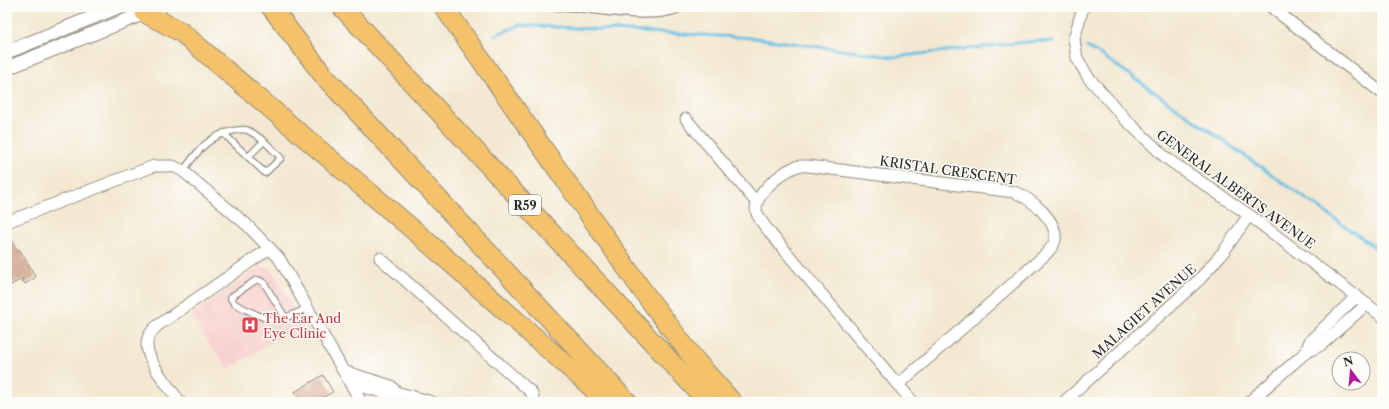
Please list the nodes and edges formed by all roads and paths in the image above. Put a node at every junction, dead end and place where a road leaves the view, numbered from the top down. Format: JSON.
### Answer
{"nodes":[{"id":1,"x":118,"y":7,"type":"edge"},
{"id":2,"x":164,"y":7,"type":"edge"},
{"id":3,"x":271,"y":7,"type":"edge"},
{"id":4,"x":342,"y":7,"type":"edge"},
{"id":5,"x":444,"y":7,"type":"edge"},
{"id":6,"x":514,"y":7,"type":"edge"},
{"id":7,"x":682,"y":7,"type":"edge"},
{"id":8,"x":1084,"y":7,"type":"edge"},
{"id":9,"x":1271,"y":7,"type":"edge"},
{"id":10,"x":152,"y":10,"type":"edge"},
{"id":11,"x":181,"y":32,"type":"junction"},
{"id":12,"x":7,"y":52,"type":"edge"},
{"id":13,"x":7,"y":68,"type":"edge"},
{"id":14,"x":1382,"y":94,"type":"edge"},
{"id":15,"x":686,"y":118,"type":"dead end"},
{"id":16,"x":223,"y":133,"type":"junction"},
{"id":17,"x":264,"y":141,"type":"junction"},
{"id":18,"x":248,"y":157,"type":"junction"},
{"id":19,"x":182,"y":170,"type":"junction"},
{"id":20,"x":757,"y":203,"type":"junction"},
{"id":21,"x":1249,"y":215,"type":"junction"},
{"id":22,"x":7,"y":222,"type":"edge"},
{"id":23,"x":270,"y":248,"type":"junction"},
{"id":24,"x":380,"y":258,"type":"dead end"},
{"id":25,"x":1357,"y":296,"type":"junction"},
{"id":26,"x":1366,"y":304,"type":"junction"},
{"id":27,"x":308,"y":308,"type":"junction"},
{"id":28,"x":1382,"y":316,"type":"edge"},
{"id":29,"x":285,"y":317,"type":"junction"},
{"id":30,"x":1305,"y":353,"type":"junction"},
{"id":31,"x":343,"y":371,"type":"junction"},
{"id":32,"x":350,"y":383,"type":"junction"},
{"id":33,"x":898,"y":385,"type":"junction"},
{"id":34,"x":396,"y":392,"type":"junction"},
{"id":35,"x":180,"y":402,"type":"edge"},
{"id":36,"x":361,"y":402,"type":"edge"},
{"id":37,"x":432,"y":402,"type":"edge"},
{"id":38,"x":532,"y":402,"type":"edge"},
{"id":39,"x":608,"y":402,"type":"edge"},
{"id":40,"x":627,"y":402,"type":"edge"},
{"id":41,"x":708,"y":402,"type":"edge"},
{"id":42,"x":732,"y":402,"type":"edge"},
{"id":43,"x":913,"y":402,"type":"edge"},
{"id":44,"x":1064,"y":402,"type":"edge"},
{"id":45,"x":1249,"y":402,"type":"edge"}],
"edges":[{"from":1,"to":12,"type":"street"},
{"from":2,"to":11,"type":"highway"},
{"from":3,"to":40,"type":"highway"},
{"from":4,"to":41,"type":"highway","number":"R59"},
{"from":5,"to":42,"type":"highway"},
{"from":6,"to":7,"type":"lane"},
{"from":8,"to":21,"type":"street","name":"GENERAL ALBERTS AVENUE"},
{"from":9,"to":14,"type":"street"},
{"from":10,"to":11,"type":"highway"},
{"from":10,"to":13,"type":"street"},
{"from":11,"to":39,"type":"highway"},
{"from":15,"to":20,"type":"street"},
{"from":16,"to":17,"type":"lane"},
{"from":16,"to":18,"type":"lane"},
{"from":16,"to":19,"type":"lane"},
{"from":17,"to":18,"type":"lane"},
{"from":17,"to":18,"type":"lane"},
{"from":19,"to":22,"type":"street"},
{"from":19,"to":23,"type":"street"},
{"from":20,"to":33,"type":"street"},
{"from":20,"to":33,"type":"street","name":"KRISTAL CRESCENT"},
{"from":21,"to":25,"type":"street","name":"GENERAL ALBERTS AVENUE"},
{"from":21,"to":44,"type":"street","name":"MALAGIET AVENUE"},
{"from":23,"to":27,"type":"street"},
{"from":23,"to":35,"type":"street"},
{"from":24,"to":38,"type":"street"},
{"from":25,"to":26,"type":"street","name":"GENERAL ALBERTS AVENUE"},
{"from":25,"to":30,"type":"street"},
{"from":26,"to":28,"type":"street","name":"GENERAL ALBERTS AVENUE"},
{"from":26,"to":30,"type":"street"},
{"from":27,"to":29,"type":"lane"},
{"from":27,"to":31,"type":"street"},
{"from":29,"to":29,"type":"lane"},
{"from":30,"to":45,"type":"street"},
{"from":31,"to":32,"type":"street"},
{"from":31,"to":34,"type":"street"},
{"from":32,"to":34,"type":"street"},
{"from":32,"to":36,"type":"street"},
{"from":33,"to":43,"type":"street"},
{"from":34,"to":37,"type":"street"}]}
